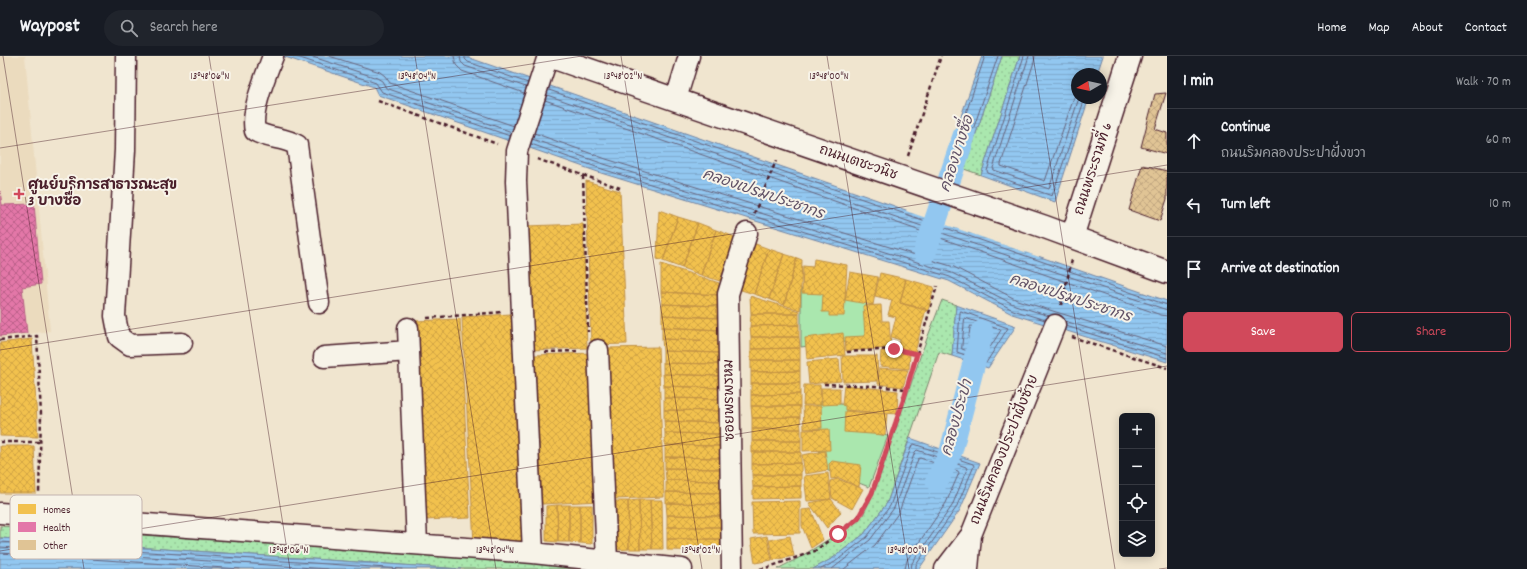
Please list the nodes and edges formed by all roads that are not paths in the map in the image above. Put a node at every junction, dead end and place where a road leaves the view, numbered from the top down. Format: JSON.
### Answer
{"nodes":[{"id":1,"x":126,"y":56,"type":"edge"},
{"id":2,"x":548,"y":56,"type":"edge"},
{"id":3,"x":689,"y":56,"type":"edge"},
{"id":4,"x":1130,"y":56,"type":"edge"},
{"id":5,"x":272,"y":58,"type":"edge"},
{"id":6,"x":573,"y":60,"type":"edge"},
{"id":7,"x":676,"y":99,"type":"junction"},
{"id":8,"x":747,"y":233,"type":"dead end"},
{"id":9,"x":1072,"y":237,"type":"junction"},
{"id":10,"x":1167,"y":272,"type":"edge"},
{"id":11,"x":319,"y":303,"type":"dead end"},
{"id":12,"x":417,"y":323,"type":"road end"},
{"id":13,"x":1054,"y":328,"type":"road end"},
{"id":14,"x":182,"y":343,"type":"dead end"},
{"id":15,"x":594,"y":350,"type":"road end"},
{"id":16,"x":409,"y":351,"type":"junction"},
{"id":17,"x":324,"y":357,"type":"dead end"},
{"id":18,"x":0,"y":514,"type":"edge"},
{"id":19,"x":10,"y":515,"type":"edge"},
{"id":20,"x":142,"y":524,"type":"edge"},
{"id":21,"x":971,"y":535,"type":"junction"},
{"id":22,"x":417,"y":544,"type":"junction"},
{"id":23,"x":533,"y":553,"type":"junction"},
{"id":24,"x":607,"y":561,"type":"junction"},
{"id":25,"x":682,"y":569,"type":"edge"},
{"id":26,"x":732,"y":569,"type":"edge"},
{"id":27,"x":945,"y":569,"type":"edge"},
{"id":28,"x":968,"y":569,"type":"edge"}],
"edges":[{"from":1,"to":14,"type":"street"},
{"from":2,"to":6,"type":"main road","name":"ถนนเตชะวนิช"},
{"from":2,"to":23,"type":"street"},
{"from":3,"to":7,"type":"street"},
{"from":4,"to":9,"type":"main road","name":"ถนนพระรามที่ 6"},
{"from":5,"to":11,"type":"street"},
{"from":6,"to":7,"type":"main road","name":"ถนนเตชะวนิช"},
{"from":7,"to":9,"type":"main road","name":"ถนนเตชะวนิช"},
{"from":8,"to":26,"type":"street","name":"ซอยพรพรหม"},
{"from":9,"to":10,"type":"main road","name":"ถนนเตชะวนิช"},
{"from":12,"to":16,"type":"street"},
{"from":13,"to":21,"type":"street","name":"ถนนริมคลองประปาฝั่งซ้าย"},
{"from":15,"to":24,"type":"street"},
{"from":16,"to":17,"type":"street"},
{"from":16,"to":22,"type":"street"},
{"from":18,"to":19,"type":"street"},
{"from":20,"to":22,"type":"street"},
{"from":21,"to":27,"type":"street","name":"ถนนริมคลองประปาฝั่งซ้าย"},
{"from":21,"to":28,"type":"street"},
{"from":22,"to":23,"type":"street"},
{"from":23,"to":24,"type":"street"},
{"from":24,"to":25,"type":"street"}]}
